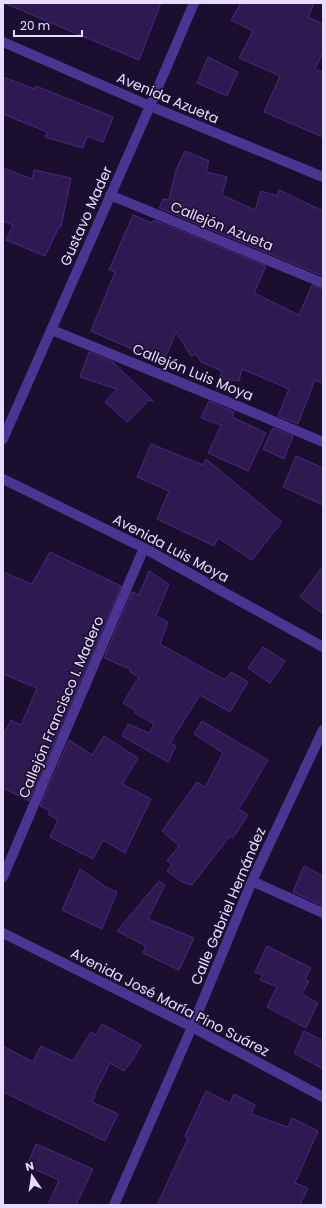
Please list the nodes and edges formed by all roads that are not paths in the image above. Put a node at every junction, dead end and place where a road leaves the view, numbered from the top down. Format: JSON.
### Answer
{"nodes":[{"id":1,"x":194,"y":3,"type":"edge"},
{"id":2,"x":3,"y":42,"type":"edge"},
{"id":3,"x":150,"y":106,"type":"junction"},
{"id":4,"x":323,"y":177,"type":"edge"},
{"id":5,"x":110,"y":195,"type":"junction"},
{"id":6,"x":323,"y":283,"type":"edge"},
{"id":7,"x":52,"y":330,"type":"junction"},
{"id":8,"x":3,"y":439,"type":"edge"},
{"id":9,"x":323,"y":442,"type":"edge"},
{"id":10,"x":3,"y":479,"type":"edge"},
{"id":11,"x":144,"y":548,"type":"junction"},
{"id":12,"x":323,"y":647,"type":"edge"},
{"id":13,"x":323,"y":730,"type":"edge"},
{"id":14,"x":3,"y":877,"type":"edge"},
{"id":15,"x":252,"y":881,"type":"junction"},
{"id":16,"x":323,"y":913,"type":"edge"},
{"id":17,"x":3,"y":934,"type":"edge"},
{"id":18,"x":192,"y":1027,"type":"junction"},
{"id":19,"x":323,"y":1097,"type":"edge"},
{"id":20,"x":114,"y":1205,"type":"edge"}],
"edges":[{"from":1,"to":3,"type":"street","name":"Gustavo Mader"},
{"from":2,"to":3,"type":"street","name":"Avenida Azueta"},
{"from":3,"to":4,"type":"street","name":"Avenida Azueta"},
{"from":3,"to":5,"type":"street","name":"Gustavo Mader"},
{"from":5,"to":6,"type":"street","name":"Callejón Azueta"},
{"from":5,"to":7,"type":"street","name":"Gustavo Mader"},
{"from":7,"to":8,"type":"street","name":"Gustavo Mader"},
{"from":7,"to":9,"type":"street","name":"Callejón Luis Moya"},
{"from":10,"to":11,"type":"street","name":"Avenida Luis Moya"},
{"from":11,"to":12,"type":"street","name":"Avenida Luis Moya"},
{"from":11,"to":14,"type":"street","name":"Callejón Francisco I. Madero"},
{"from":13,"to":15,"type":"street","name":"Calle Gabriel Hernández"},
{"from":15,"to":16,"type":"street"},
{"from":15,"to":18,"type":"street","name":"Calle Gabriel Hernández"},
{"from":17,"to":18,"type":"street","name":"Avenida José María Pino Suárez"},
{"from":18,"to":19,"type":"street","name":"Avenida José María Pino Suárez"},
{"from":18,"to":20,"type":"street","name":"Calle Gabriel Hernández"}]}
